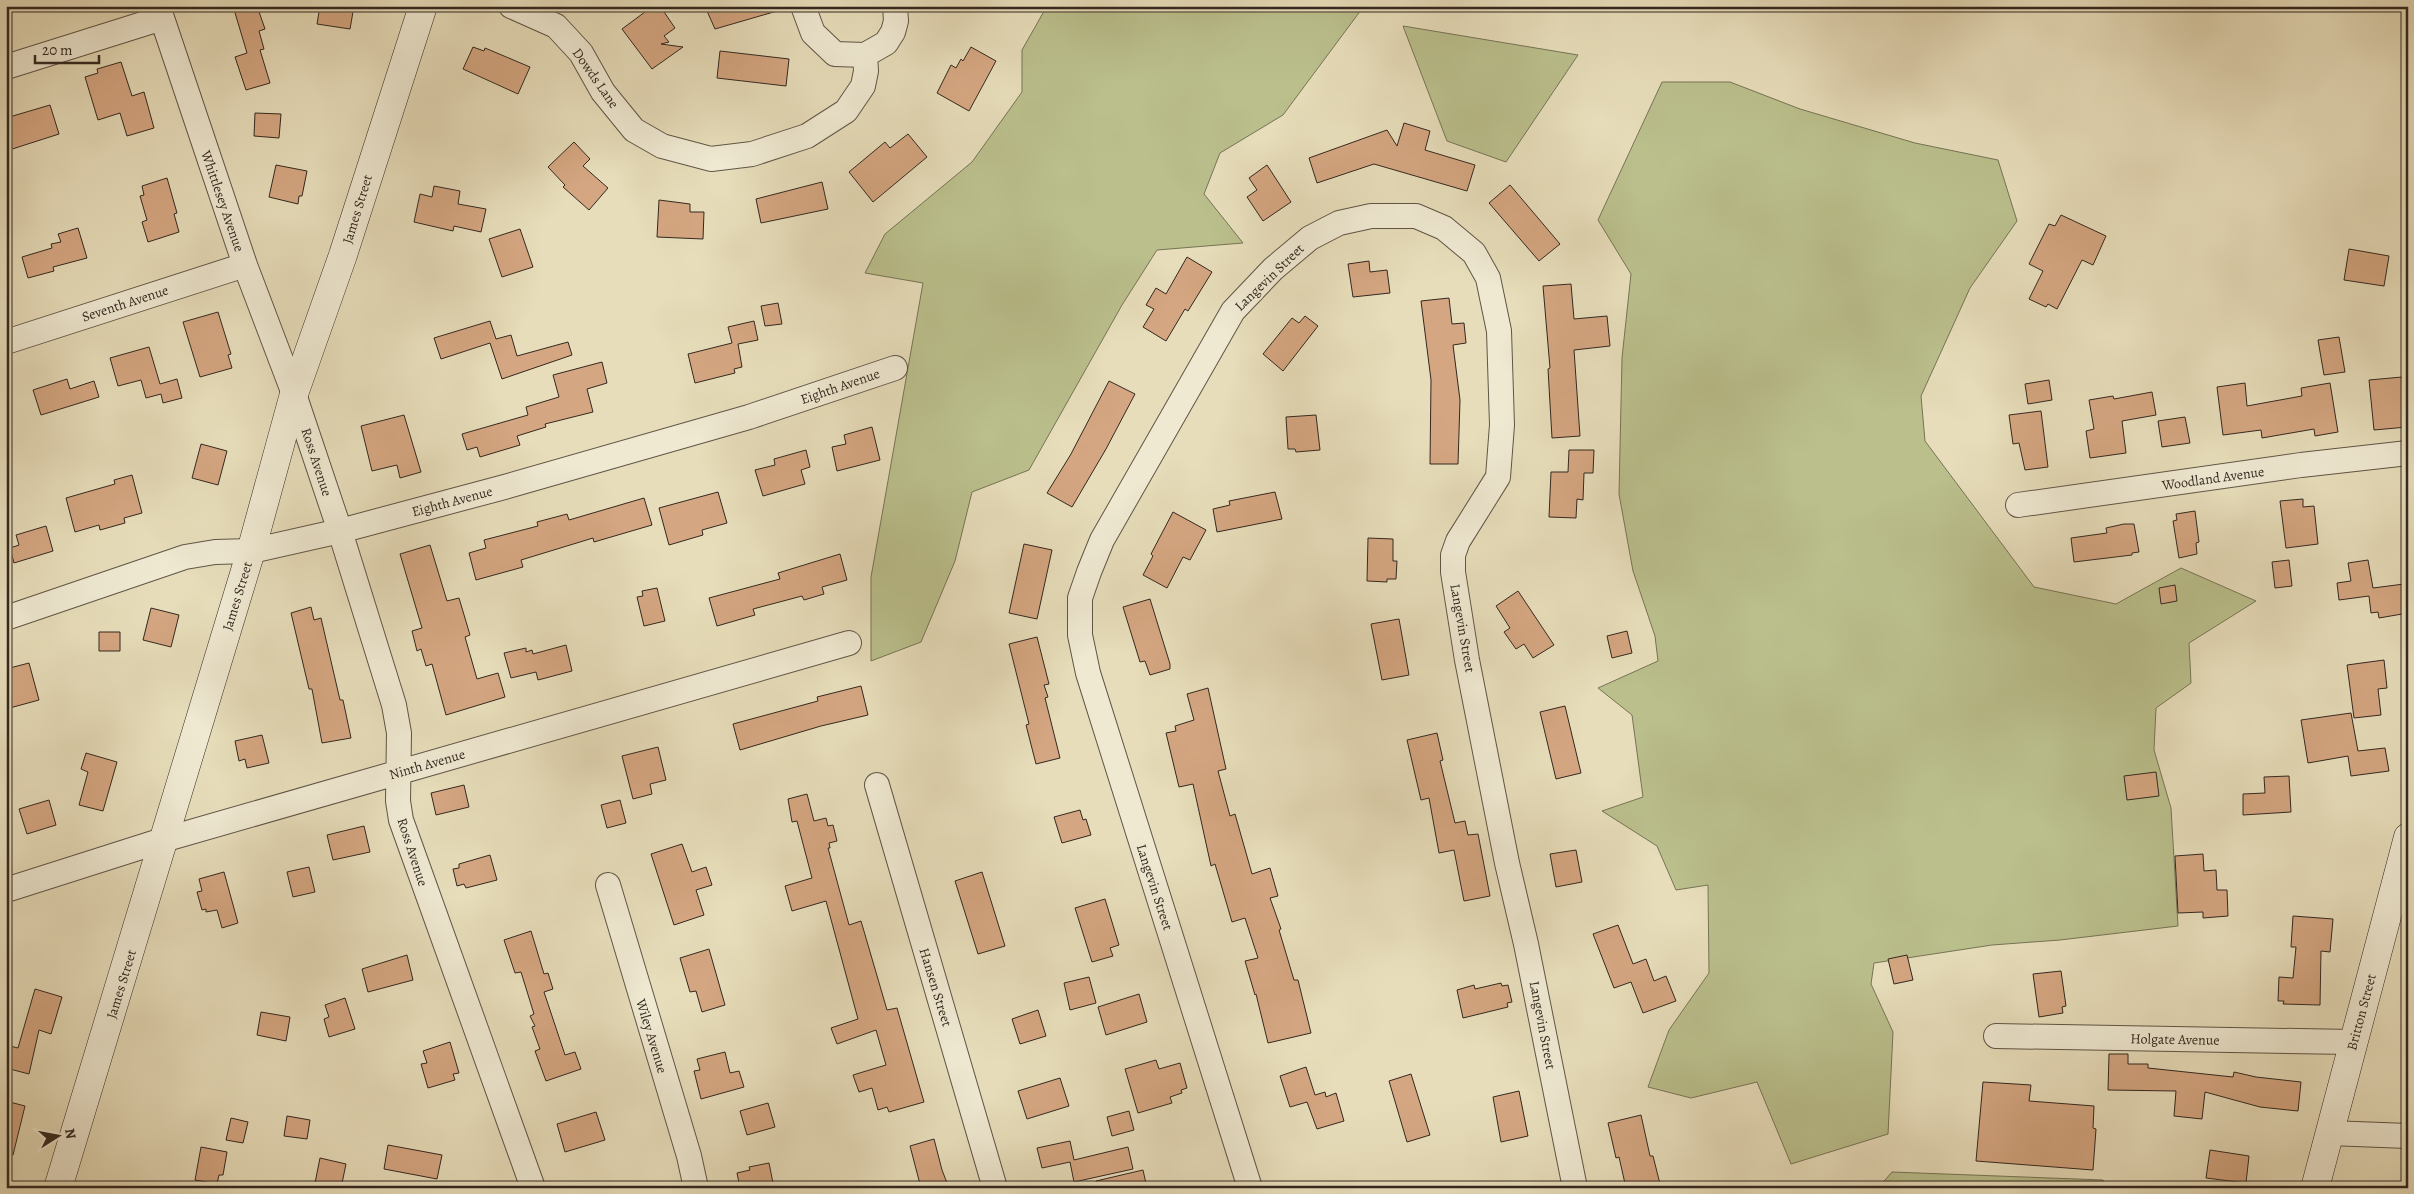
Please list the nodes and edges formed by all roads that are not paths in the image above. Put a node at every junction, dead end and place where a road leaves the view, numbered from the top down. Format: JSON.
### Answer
{"nodes":[{"id":1,"x":423,"y":6,"type":"edge"},
{"id":2,"x":512,"y":6,"type":"edge"},
{"id":3,"x":803,"y":6,"type":"edge"},
{"id":4,"x":894,"y":6,"type":"edge"},
{"id":5,"x":160,"y":12,"type":"edge"},
{"id":6,"x":865,"y":55,"type":"junction"},
{"id":7,"x":6,"y":67,"type":"edge"},
{"id":8,"x":245,"y":265,"type":"junction"},
{"id":9,"x":6,"y":342,"type":"edge"},
{"id":10,"x":894,"y":368,"type":"dead end"},
{"id":11,"x":294,"y":394,"type":"junction"},
{"id":12,"x":2408,"y":453,"type":"edge"},
{"id":13,"x":2018,"y":505,"type":"dead end"},
{"id":14,"x":340,"y":531,"type":"junction"},
{"id":15,"x":251,"y":551,"type":"junction"},
{"id":16,"x":6,"y":618,"type":"edge"},
{"id":17,"x":849,"y":643,"type":"dead end"},
{"id":18,"x":399,"y":772,"type":"junction"},
{"id":19,"x":877,"y":785,"type":"dead end"},
{"id":20,"x":2408,"y":837,"type":"edge"},
{"id":21,"x":163,"y":840,"type":"junction"},
{"id":22,"x":608,"y":885,"type":"dead end"},
{"id":23,"x":6,"y":890,"type":"edge"},
{"id":24,"x":1996,"y":1036,"type":"dead end"},
{"id":25,"x":2353,"y":1042,"type":"junction"},
{"id":26,"x":2329,"y":1133,"type":"junction"},
{"id":27,"x":2408,"y":1136,"type":"edge"},
{"id":28,"x":58,"y":1188,"type":"edge"},
{"id":29,"x":533,"y":1188,"type":"edge"},
{"id":30,"x":696,"y":1188,"type":"edge"},
{"id":31,"x":995,"y":1188,"type":"edge"},
{"id":32,"x":1250,"y":1188,"type":"edge"},
{"id":33,"x":1575,"y":1188,"type":"edge"},
{"id":34,"x":2315,"y":1188,"type":"edge"}],
"edges":[{"from":1,"to":11,"type":"main road","name":"James Street"},
{"from":2,"to":6,"type":"street","name":"Dowds Lane"},
{"from":3,"to":6,"type":"street"},
{"from":4,"to":6,"type":"street"},
{"from":5,"to":7,"type":"street"},
{"from":5,"to":8,"type":"street","name":"Whittlesey Avenue"},
{"from":8,"to":9,"type":"street","name":"Seventh Avenue"},
{"from":8,"to":11,"type":"street","name":"Whittlesey Avenue"},
{"from":10,"to":14,"type":"street","name":"Eighth Avenue"},
{"from":11,"to":14,"type":"street","name":"Ross Avenue"},
{"from":11,"to":15,"type":"main road","name":"James Street"},
{"from":12,"to":13,"type":"street","name":"Woodland Avenue"},
{"from":14,"to":15,"type":"street","name":"Eighth Avenue"},
{"from":14,"to":18,"type":"street","name":"Ross Avenue"},
{"from":15,"to":16,"type":"street","name":"Eighth Avenue"},
{"from":15,"to":21,"type":"main road","name":"James Street"},
{"from":17,"to":18,"type":"street","name":"Ninth Avenue"},
{"from":18,"to":21,"type":"street","name":"Ninth Avenue"},
{"from":18,"to":29,"type":"street","name":"Ross Avenue"},
{"from":19,"to":31,"type":"street","name":"Hansen Street"},
{"from":20,"to":25,"type":"main road","name":"Britton Street"},
{"from":21,"to":23,"type":"street","name":"Ninth Avenue"},
{"from":21,"to":28,"type":"main road","name":"James Street"},
{"from":22,"to":30,"type":"street","name":"Wiley Avenue"},
{"from":24,"to":25,"type":"street","name":"Holgate Avenue"},
{"from":25,"to":26,"type":"main road","name":"Britton Street"},
{"from":26,"to":27,"type":"street"},
{"from":26,"to":34,"type":"main road","name":"Britton Street"},
{"from":32,"to":33,"type":"street","name":"Langevin Street"}]}
